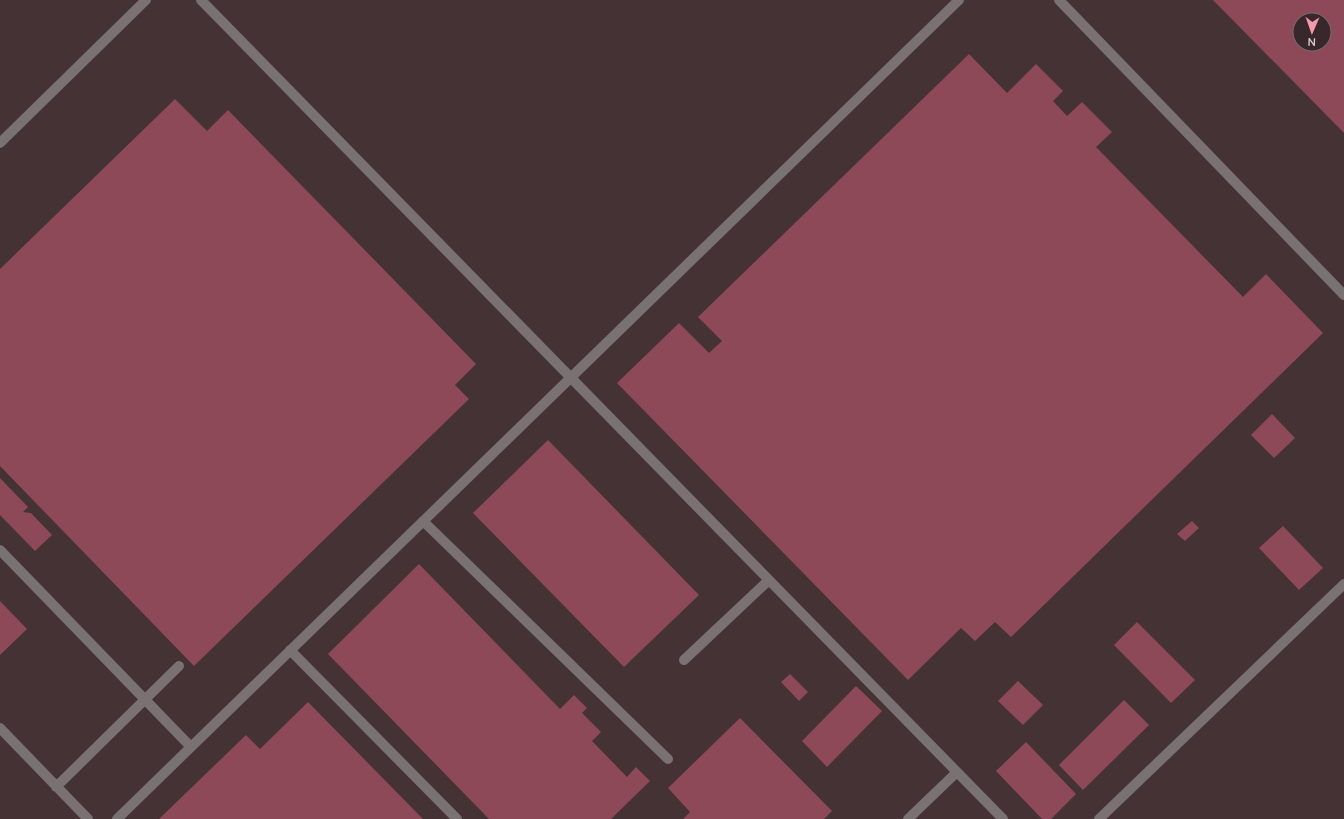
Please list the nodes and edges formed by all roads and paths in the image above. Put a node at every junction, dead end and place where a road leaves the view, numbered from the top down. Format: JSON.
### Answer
{"nodes":[{"id":1,"x":146,"y":0,"type":"edge"},
{"id":2,"x":201,"y":0,"type":"edge"},
{"id":3,"x":959,"y":0,"type":"edge"},
{"id":4,"x":1059,"y":0,"type":"edge"},
{"id":5,"x":0,"y":143,"type":"edge"},
{"id":6,"x":1344,"y":295,"type":"edge"},
{"id":7,"x":571,"y":378,"type":"junction"},
{"id":8,"x":423,"y":521,"type":"junction"},
{"id":9,"x":0,"y":550,"type":"edge"},
{"id":10,"x":769,"y":580,"type":"junction"},
{"id":11,"x":1344,"y":584,"type":"edge"},
{"id":12,"x":290,"y":650,"type":"junction"},
{"id":13,"x":684,"y":660,"type":"dead end"},
{"id":14,"x":179,"y":666,"type":"dead end"},
{"id":15,"x":145,"y":700,"type":"junction"},
{"id":16,"x":0,"y":728,"type":"edge"},
{"id":17,"x":191,"y":747,"type":"junction"},
{"id":18,"x":668,"y":759,"type":"dead end"},
{"id":19,"x":957,"y":772,"type":"junction"},
{"id":20,"x":56,"y":787,"type":"junction"},
{"id":21,"x":88,"y":819,"type":"edge"},
{"id":22,"x":117,"y":819,"type":"edge"},
{"id":23,"x":457,"y":819,"type":"edge"},
{"id":24,"x":908,"y":819,"type":"edge"},
{"id":25,"x":1003,"y":819,"type":"edge"},
{"id":26,"x":1099,"y":819,"type":"edge"}],
"edges":[{"from":1,"to":5,"type":"lane"},
{"from":2,"to":7,"type":"lane"},
{"from":3,"to":7,"type":"lane"},
{"from":4,"to":6,"type":"lane"},
{"from":7,"to":8,"type":"lane"},
{"from":7,"to":10,"type":"lane"},
{"from":8,"to":12,"type":"lane"},
{"from":8,"to":18,"type":"lane"},
{"from":9,"to":15,"type":"lane"},
{"from":10,"to":13,"type":"lane"},
{"from":10,"to":19,"type":"lane"},
{"from":11,"to":26,"type":"lane"},
{"from":12,"to":17,"type":"lane"},
{"from":12,"to":23,"type":"lane"},
{"from":14,"to":15,"type":"lane"},
{"from":15,"to":17,"type":"lane"},
{"from":15,"to":20,"type":"lane"},
{"from":16,"to":20,"type":"lane"},
{"from":17,"to":22,"type":"lane"},
{"from":19,"to":24,"type":"lane"},
{"from":19,"to":25,"type":"lane"},
{"from":20,"to":21,"type":"lane"}]}
